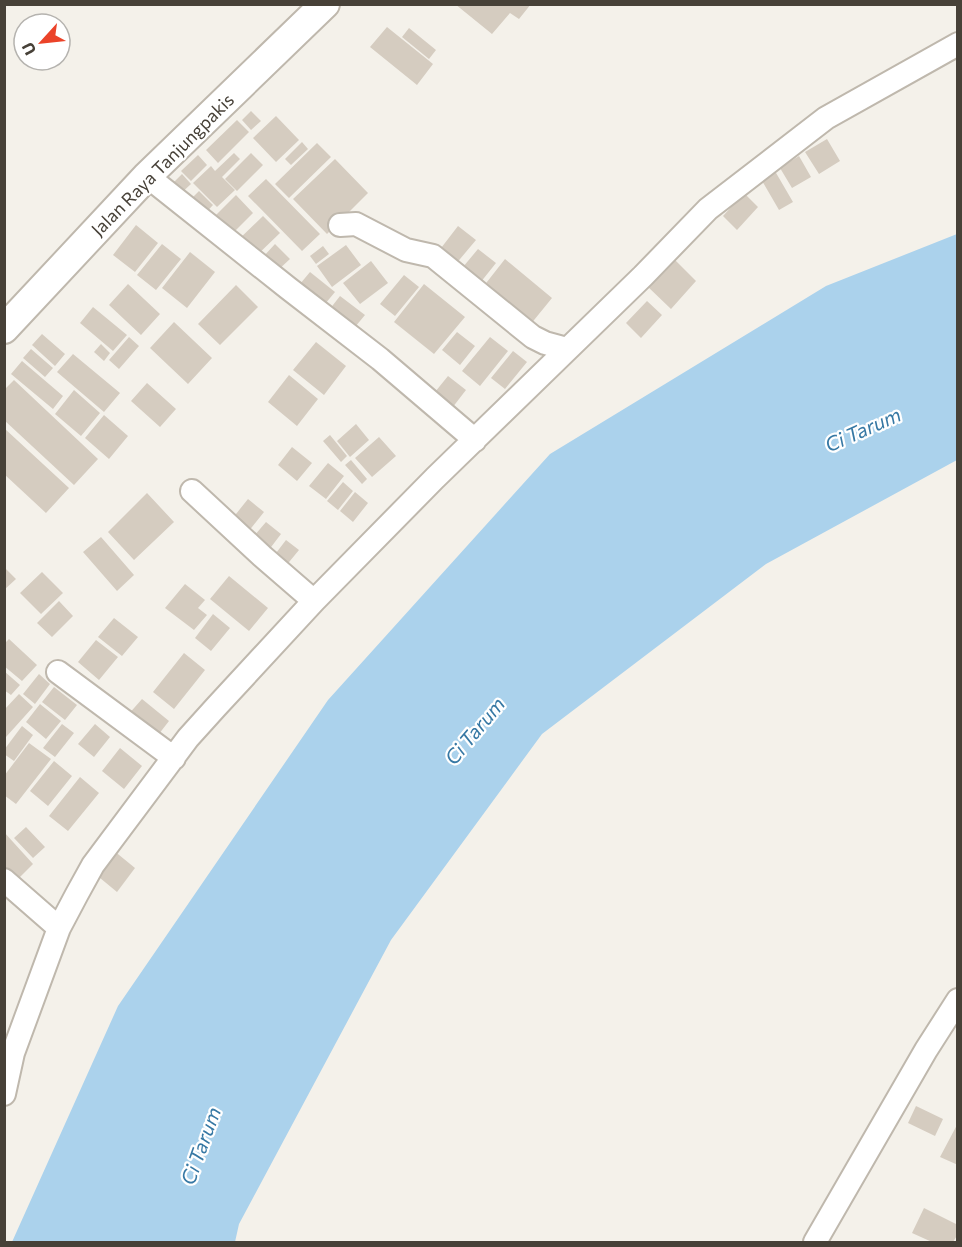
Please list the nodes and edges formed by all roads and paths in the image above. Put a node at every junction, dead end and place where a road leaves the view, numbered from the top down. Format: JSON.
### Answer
{"nodes":[{"id":1,"x":325,"y":4,"type":"edge"},
{"id":2,"x":957,"y":44,"type":"edge"},
{"id":3,"x":147,"y":176,"type":"junction"},
{"id":4,"x":340,"y":225,"type":"dead end"},
{"id":5,"x":4,"y":329,"type":"edge"},
{"id":6,"x":567,"y":349,"type":"junction"},
{"id":7,"x":476,"y":440,"type":"junction"},
{"id":8,"x":192,"y":491,"type":"dead end"},
{"id":9,"x":315,"y":601,"type":"junction"},
{"id":10,"x":58,"y":672,"type":"dead end"},
{"id":11,"x":174,"y":758,"type":"junction"},
{"id":12,"x":4,"y":880,"type":"edge"},
{"id":13,"x":59,"y":928,"type":"junction"},
{"id":14,"x":957,"y":1000,"type":"edge"},
{"id":15,"x":4,"y":1094,"type":"edge"},
{"id":16,"x":815,"y":1242,"type":"edge"}],
"edges":[{"from":1,"to":3,"type":"street","name":"Jalan Raya Tanjungpakis"},
{"from":2,"to":6,"type":"street"},
{"from":3,"to":5,"type":"street","name":"Jalan Raya Tanjungpakis"},
{"from":3,"to":7,"type":"street"},
{"from":4,"to":6,"type":"street"},
{"from":6,"to":7,"type":"street"},
{"from":7,"to":9,"type":"street"},
{"from":8,"to":9,"type":"street"},
{"from":9,"to":11,"type":"street"},
{"from":10,"to":11,"type":"street"},
{"from":11,"to":13,"type":"street"},
{"from":12,"to":13,"type":"street"},
{"from":13,"to":15,"type":"street"},
{"from":14,"to":16,"type":"street"}]}
